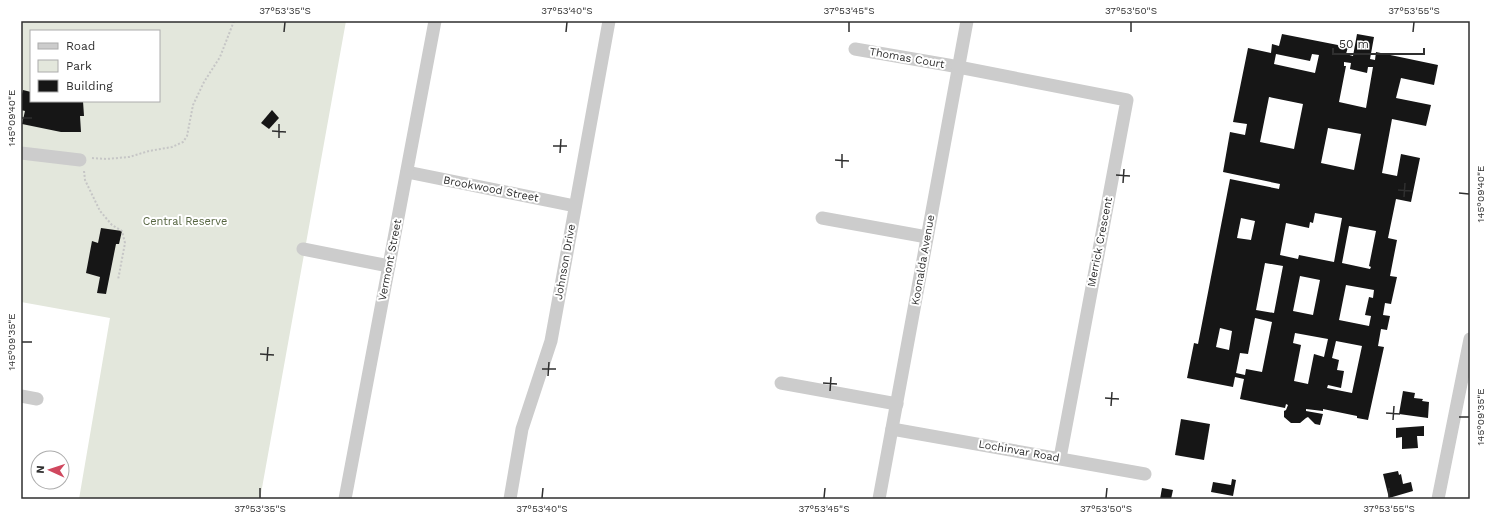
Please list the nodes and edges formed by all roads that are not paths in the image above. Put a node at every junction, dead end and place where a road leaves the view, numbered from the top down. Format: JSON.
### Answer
{"nodes":[{"id":1,"x":435,"y":21,"type":"edge"},
{"id":2,"x":609,"y":21,"type":"edge"},
{"id":3,"x":967,"y":21,"type":"edge"},
{"id":4,"x":855,"y":49,"type":"dead end"},
{"id":5,"x":959,"y":67,"type":"junction"},
{"id":6,"x":21,"y":153,"type":"edge"},
{"id":7,"x":80,"y":160,"type":"road end"},
{"id":8,"x":407,"y":172,"type":"junction"},
{"id":9,"x":575,"y":206,"type":"junction"},
{"id":10,"x":822,"y":218,"type":"dead end"},
{"id":11,"x":927,"y":237,"type":"junction"},
{"id":12,"x":303,"y":250,"type":"dead end"},
{"id":13,"x":389,"y":266,"type":"junction"},
{"id":14,"x":1470,"y":339,"type":"edge"},
{"id":15,"x":781,"y":383,"type":"dead end"},
{"id":16,"x":21,"y":396,"type":"edge"},
{"id":17,"x":37,"y":399,"type":"dead end"},
{"id":18,"x":897,"y":404,"type":"junction"},
{"id":19,"x":892,"y":428,"type":"junction"},
{"id":20,"x":1060,"y":458,"type":"junction"},
{"id":21,"x":1146,"y":474,"type":"dead end"},
{"id":22,"x":346,"y":499,"type":"edge"},
{"id":23,"x":510,"y":499,"type":"edge"},
{"id":24,"x":879,"y":499,"type":"edge"},
{"id":25,"x":1438,"y":499,"type":"edge"}],
"edges":[{"from":1,"to":8,"type":"street","name":"Vermont Street"},
{"from":2,"to":9,"type":"street","name":"Johnson Drive"},
{"from":3,"to":5,"type":"street","name":"Koonalda Avenue"},
{"from":4,"to":5,"type":"street","name":"Thomas Court"},
{"from":5,"to":11,"type":"street","name":"Koonalda Avenue"},
{"from":5,"to":20,"type":"street","name":"Merrick Crescent"},
{"from":6,"to":7,"type":"street"},
{"from":8,"to":9,"type":"street","name":"Brookwood Street"},
{"from":8,"to":13,"type":"street","name":"Vermont Street"},
{"from":9,"to":23,"type":"street","name":"Johnson Drive"},
{"from":10,"to":11,"type":"street"},
{"from":11,"to":18,"type":"street","name":"Koonalda Avenue"},
{"from":12,"to":13,"type":"street"},
{"from":13,"to":22,"type":"street","name":"Vermont Street"},
{"from":14,"to":25,"type":"street"},
{"from":15,"to":18,"type":"street"},
{"from":16,"to":17,"type":"street"},
{"from":18,"to":19,"type":"street","name":"Koonalda Avenue"},
{"from":19,"to":20,"type":"street","name":"Lochinvar Road"},
{"from":19,"to":24,"type":"street","name":"Koonalda Avenue"},
{"from":20,"to":21,"type":"street","name":"Lochinvar Road"}]}
